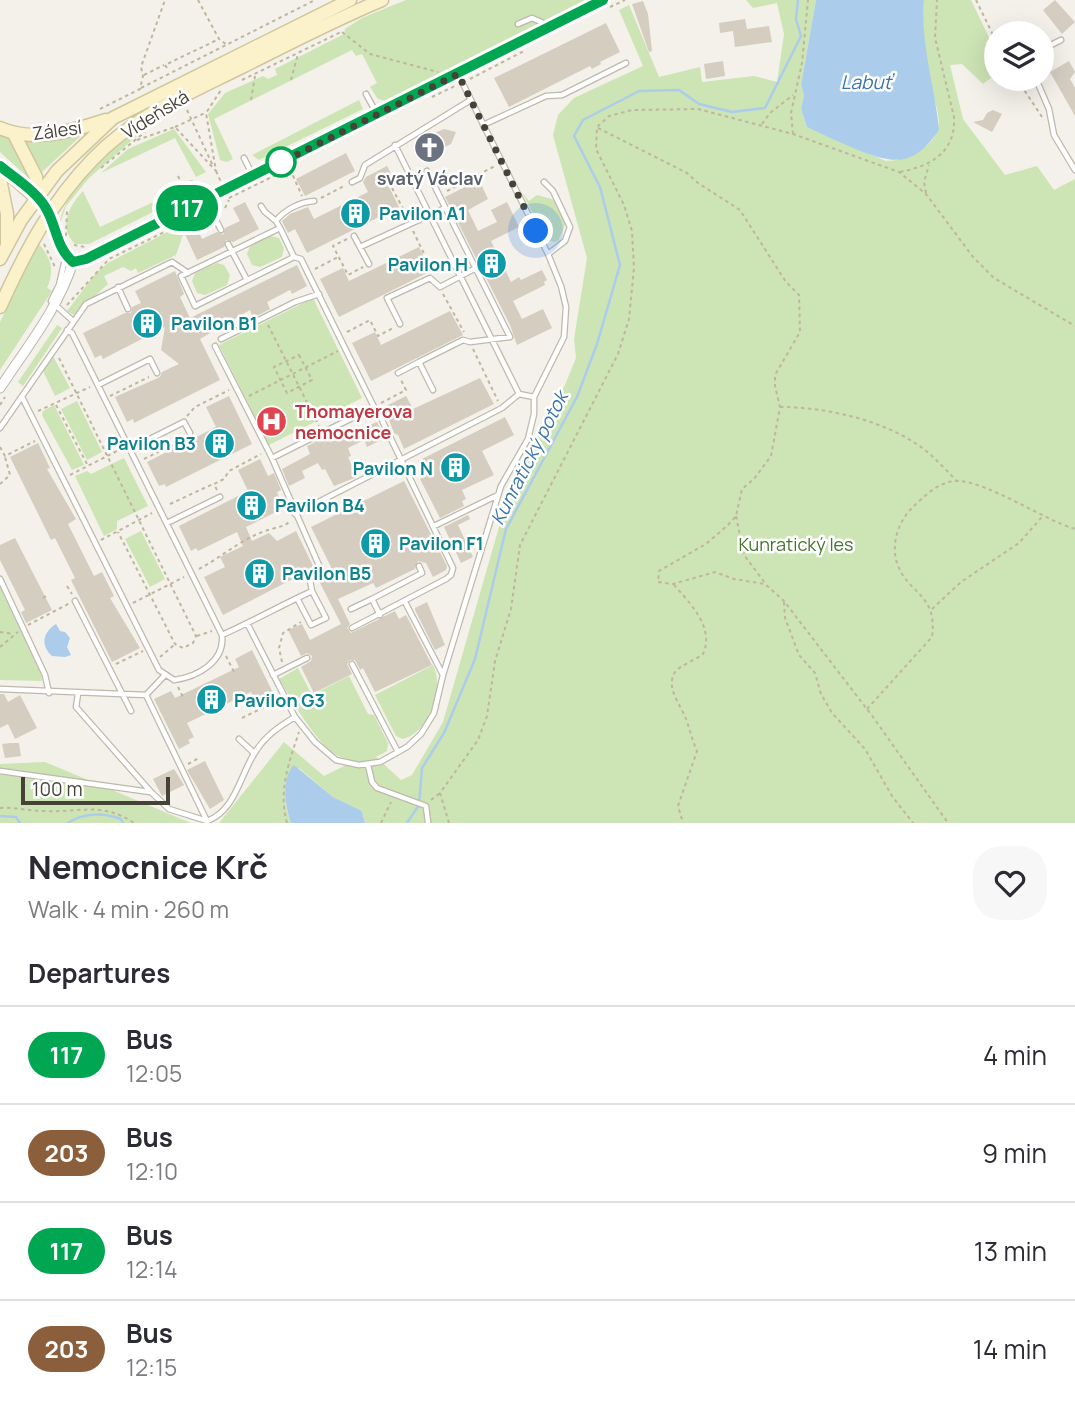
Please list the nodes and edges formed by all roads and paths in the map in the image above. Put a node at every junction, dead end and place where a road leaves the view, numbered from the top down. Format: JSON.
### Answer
{"nodes":[{"id":1,"x":165,"y":0,"type":"edge"},
{"id":2,"x":198,"y":0,"type":"edge"},
{"id":3,"x":315,"y":0,"type":"edge"},
{"id":4,"x":350,"y":0,"type":"edge"},
{"id":5,"x":382,"y":0,"type":"edge"},
{"id":6,"x":603,"y":0,"type":"edge"},
{"id":7,"x":808,"y":0,"type":"edge"},
{"id":8,"x":937,"y":0,"type":"edge"},
{"id":9,"x":976,"y":0,"type":"edge"},
{"id":10,"x":986,"y":21,"type":"edge"},
{"id":11,"x":518,"y":24,"type":"dead end"},
{"id":12,"x":551,"y":27,"type":"junction"},
{"id":13,"x":219,"y":39,"type":"junction"},
{"id":14,"x":1061,"y":40,"type":"dead end"},
{"id":15,"x":1054,"y":44,"type":"edge"},
{"id":16,"x":227,"y":45,"type":"junction"},
{"id":17,"x":298,"y":53,"type":"junction"},
{"id":18,"x":626,"y":64,"type":"dead end"},
{"id":19,"x":260,"y":72,"type":"dead end"},
{"id":20,"x":254,"y":75,"type":"dead end"},
{"id":21,"x":144,"y":76,"type":"junction"},
{"id":22,"x":453,"y":76,"type":"junction"},
{"id":23,"x":290,"y":80,"type":"dead end"},
{"id":24,"x":140,"y":89,"type":"junction"},
{"id":25,"x":221,"y":90,"type":"dead end"},
{"id":26,"x":1025,"y":91,"type":"edge"},
{"id":27,"x":1041,"y":91,"type":"edge"},
{"id":28,"x":366,"y":94,"type":"dead end"},
{"id":29,"x":794,"y":95,"type":"junction"},
{"id":30,"x":251,"y":100,"type":"dead end"},
{"id":31,"x":469,"y":101,"type":"junction"},
{"id":32,"x":180,"y":110,"type":"dead end"},
{"id":33,"x":93,"y":113,"type":"dead end"},
{"id":34,"x":206,"y":113,"type":"junction"},
{"id":35,"x":377,"y":114,"type":"junction"},
{"id":36,"x":113,"y":118,"type":"junction"},
{"id":37,"x":191,"y":119,"type":"junction"},
{"id":38,"x":762,"y":124,"type":"junction"},
{"id":39,"x":483,"y":125,"type":"junction"},
{"id":40,"x":152,"y":126,"type":"dead end"},
{"id":41,"x":175,"y":127,"type":"junction"},
{"id":42,"x":597,"y":127,"type":"junction"},
{"id":43,"x":0,"y":128,"type":"edge"},
{"id":44,"x":14,"y":134,"type":"junction"},
{"id":45,"x":793,"y":134,"type":"junction"},
{"id":46,"x":1054,"y":135,"type":"junction"},
{"id":47,"x":133,"y":141,"type":"junction"},
{"id":48,"x":395,"y":145,"type":"junction"},
{"id":49,"x":244,"y":158,"type":"dead end"},
{"id":50,"x":502,"y":162,"type":"junction"},
{"id":51,"x":929,"y":164,"type":"junction"},
{"id":52,"x":0,"y":166,"type":"edge"},
{"id":53,"x":289,"y":168,"type":"dead end"},
{"id":54,"x":99,"y":170,"type":"dead end"},
{"id":55,"x":1075,"y":170,"type":"edge"},
{"id":56,"x":216,"y":171,"type":"junction"},
{"id":57,"x":427,"y":172,"type":"dead end"},
{"id":58,"x":899,"y":172,"type":"junction"},
{"id":59,"x":178,"y":176,"type":"dead end"},
{"id":60,"x":253,"y":176,"type":"junction"},
{"id":61,"x":0,"y":179,"type":"edge"},
{"id":62,"x":352,"y":182,"type":"joint"},
{"id":63,"x":544,"y":182,"type":"dead end"},
{"id":64,"x":221,"y":183,"type":"dead end"},
{"id":65,"x":191,"y":184,"type":"dead end"},
{"id":66,"x":392,"y":188,"type":"dead end"},
{"id":67,"x":926,"y":194,"type":"junction"},
{"id":68,"x":439,"y":195,"type":"junction"},
{"id":69,"x":38,"y":198,"type":"junction"},
{"id":70,"x":229,"y":199,"type":"dead end"},
{"id":71,"x":181,"y":200,"type":"dead end"},
{"id":72,"x":203,"y":200,"type":"junction"},
{"id":73,"x":314,"y":201,"type":"joint"},
{"id":74,"x":305,"y":202,"type":"junction"},
{"id":75,"x":69,"y":204,"type":"dead end"},
{"id":76,"x":261,"y":206,"type":"dead end"},
{"id":77,"x":225,"y":208,"type":"dead end"},
{"id":78,"x":445,"y":208,"type":"junction"},
{"id":79,"x":48,"y":213,"type":"junction"},
{"id":80,"x":429,"y":213,"type":"junction"},
{"id":81,"x":276,"y":221,"type":"junction"},
{"id":82,"x":410,"y":222,"type":"junction"},
{"id":83,"x":280,"y":228,"type":"junction"},
{"id":84,"x":221,"y":230,"type":"dead end"},
{"id":85,"x":215,"y":233,"type":"dead end"},
{"id":86,"x":66,"y":235,"type":"dead end"},
{"id":87,"x":354,"y":236,"type":"joint"},
{"id":88,"x":43,"y":243,"type":"dead end"},
{"id":89,"x":7,"y":244,"type":"junction"},
{"id":90,"x":228,"y":244,"type":"dead end"},
{"id":91,"x":73,"y":245,"type":"dead end"},
{"id":92,"x":90,"y":247,"type":"dead end"},
{"id":93,"x":360,"y":247,"type":"junction"},
{"id":94,"x":232,"y":251,"type":"junction"},
{"id":95,"x":548,"y":254,"type":"junction"},
{"id":96,"x":294,"y":257,"type":"junction"},
{"id":97,"x":339,"y":257,"type":"junction"},
{"id":98,"x":69,"y":258,"type":"junction"},
{"id":99,"x":0,"y":259,"type":"edge"},
{"id":100,"x":369,"y":264,"type":"joint"},
{"id":101,"x":55,"y":267,"type":"dead end"},
{"id":102,"x":476,"y":268,"type":"junction"},
{"id":103,"x":311,"y":272,"type":"dead end"},
{"id":104,"x":188,"y":273,"type":"junction"},
{"id":105,"x":461,"y":276,"type":"junction"},
{"id":106,"x":247,"y":280,"type":"junction"},
{"id":107,"x":118,"y":287,"type":"junction"},
{"id":108,"x":440,"y":287,"type":"junction"},
{"id":109,"x":318,"y":294,"type":"junction"},
{"id":110,"x":74,"y":295,"type":"dead end"},
{"id":111,"x":0,"y":307,"type":"edge"},
{"id":112,"x":54,"y":307,"type":"junction"},
{"id":113,"x":128,"y":309,"type":"dead end"},
{"id":114,"x":265,"y":317,"type":"junction"},
{"id":115,"x":73,"y":321,"type":"junction"},
{"id":116,"x":400,"y":324,"type":"joint"},
{"id":117,"x":1075,"y":326,"type":"edge"},
{"id":118,"x":67,"y":330,"type":"junction"},
{"id":119,"x":342,"y":334,"type":"dead end"},
{"id":120,"x":221,"y":340,"type":"dead end"},
{"id":121,"x":492,"y":340,"type":"junction"},
{"id":122,"x":470,"y":342,"type":"junction"},
{"id":123,"x":215,"y":346,"type":"dead end"},
{"id":124,"x":54,"y":348,"type":"junction"},
{"id":125,"x":345,"y":348,"type":"junction"},
{"id":126,"x":286,"y":361,"type":"junction"},
{"id":127,"x":419,"y":362,"type":"junction"},
{"id":128,"x":306,"y":368,"type":"junction"},
{"id":129,"x":157,"y":373,"type":"joint"},
{"id":130,"x":397,"y":373,"type":"joint"},
{"id":131,"x":293,"y":374,"type":"junction"},
{"id":132,"x":281,"y":380,"type":"junction"},
{"id":133,"x":98,"y":385,"type":"junction"},
{"id":134,"x":299,"y":387,"type":"junction"},
{"id":135,"x":0,"y":388,"type":"edge"},
{"id":136,"x":433,"y":390,"type":"dead end"},
{"id":137,"x":76,"y":393,"type":"junction"},
{"id":138,"x":519,"y":394,"type":"junction"},
{"id":139,"x":22,"y":397,"type":"junction"},
{"id":140,"x":534,"y":397,"type":"junction"},
{"id":141,"x":241,"y":398,"type":"junction"},
{"id":142,"x":105,"y":399,"type":"junction"},
{"id":143,"x":56,"y":403,"type":"junction"},
{"id":144,"x":378,"y":405,"type":"dead end"},
{"id":145,"x":780,"y":407,"type":"junction"},
{"id":146,"x":502,"y":408,"type":"junction"},
{"id":147,"x":31,"y":415,"type":"junction"},
{"id":148,"x":381,"y":418,"type":"dead end"},
{"id":149,"x":0,"y":428,"type":"edge"},
{"id":150,"x":190,"y":433,"type":"joint"},
{"id":151,"x":322,"y":434,"type":"junction"},
{"id":152,"x":42,"y":437,"type":"junction"},
{"id":153,"x":0,"y":447,"type":"edge"},
{"id":154,"x":122,"y":449,"type":"dead end"},
{"id":155,"x":130,"y":449,"type":"junction"},
{"id":156,"x":261,"y":454,"type":"dead end"},
{"id":157,"x":5,"y":456,"type":"junction"},
{"id":158,"x":107,"y":456,"type":"junction"},
{"id":159,"x":272,"y":458,"type":"junction"},
{"id":160,"x":402,"y":459,"type":"junction"},
{"id":161,"x":137,"y":463,"type":"junction"},
{"id":162,"x":88,"y":466,"type":"junction"},
{"id":163,"x":63,"y":479,"type":"junction"},
{"id":164,"x":956,"y":481,"type":"junction"},
{"id":165,"x":0,"y":484,"type":"edge"},
{"id":166,"x":214,"y":484,"type":"junction"},
{"id":167,"x":499,"y":494,"type":"junction"},
{"id":168,"x":220,"y":497,"type":"joint"},
{"id":169,"x":170,"y":504,"type":"dead end"},
{"id":170,"x":153,"y":513,"type":"dead end"},
{"id":171,"x":295,"y":514,"type":"junction"},
{"id":172,"x":736,"y":516,"type":"junction"},
{"id":173,"x":1043,"y":516,"type":"junction"},
{"id":174,"x":138,"y":520,"type":"junction"},
{"id":175,"x":167,"y":523,"type":"junction"},
{"id":176,"x":434,"y":526,"type":"junction"},
{"id":177,"x":1075,"y":530,"type":"edge"},
{"id":178,"x":118,"y":531,"type":"junction"},
{"id":179,"x":94,"y":543,"type":"junction"},
{"id":180,"x":419,"y":566,"type":"dead end"},
{"id":181,"x":192,"y":573,"type":"junction"},
{"id":182,"x":0,"y":579,"type":"edge"},
{"id":183,"x":170,"y":584,"type":"junction"},
{"id":184,"x":673,"y":584,"type":"junction"},
{"id":185,"x":765,"y":584,"type":"junction"},
{"id":186,"x":68,"y":586,"type":"dead end"},
{"id":187,"x":312,"y":591,"type":"junction"},
{"id":188,"x":151,"y":595,"type":"junction"},
{"id":189,"x":297,"y":598,"type":"junction"},
{"id":190,"x":372,"y":599,"type":"junction"},
{"id":191,"x":75,"y":601,"type":"junction"},
{"id":192,"x":784,"y":601,"type":"junction"},
{"id":193,"x":405,"y":602,"type":"junction"},
{"id":194,"x":126,"y":607,"type":"junction"},
{"id":195,"x":351,"y":609,"type":"dead end"},
{"id":196,"x":931,"y":610,"type":"junction"},
{"id":197,"x":380,"y":615,"type":"junction"},
{"id":198,"x":308,"y":618,"type":"junction"},
{"id":199,"x":247,"y":623,"type":"junction"},
{"id":200,"x":23,"y":628,"type":"junction"},
{"id":201,"x":352,"y":628,"type":"dead end"},
{"id":202,"x":219,"y":629,"type":"junction"},
{"id":203,"x":0,"y":632,"type":"edge"},
{"id":204,"x":14,"y":635,"type":"junction"},
{"id":205,"x":222,"y":635,"type":"junction"},
{"id":206,"x":196,"y":636,"type":"junction"},
{"id":207,"x":175,"y":644,"type":"junction"},
{"id":208,"x":0,"y":648,"type":"edge"},
{"id":209,"x":147,"y":648,"type":"junction"},
{"id":210,"x":221,"y":648,"type":"junction"},
{"id":211,"x":307,"y":658,"type":"dead end"},
{"id":212,"x":154,"y":662,"type":"junction"},
{"id":213,"x":352,"y":664,"type":"dead end"},
{"id":214,"x":109,"y":668,"type":"junction"},
{"id":215,"x":285,"y":669,"type":"junction"},
{"id":216,"x":234,"y":674,"type":"dead end"},
{"id":217,"x":165,"y":675,"type":"junction"},
{"id":218,"x":273,"y":675,"type":"junction"},
{"id":219,"x":443,"y":675,"type":"junction"},
{"id":220,"x":174,"y":680,"type":"junction"},
{"id":221,"x":0,"y":689,"type":"edge"},
{"id":222,"x":49,"y":693,"type":"junction"},
{"id":223,"x":78,"y":694,"type":"junction"},
{"id":224,"x":123,"y":695,"type":"junction"},
{"id":225,"x":146,"y":695,"type":"junction"},
{"id":226,"x":284,"y":698,"type":"junction"},
{"id":227,"x":184,"y":699,"type":"dead end"},
{"id":228,"x":867,"y":710,"type":"junction"},
{"id":229,"x":131,"y":711,"type":"dead end"},
{"id":230,"x":295,"y":717,"type":"junction"},
{"id":231,"x":242,"y":718,"type":"dead end"},
{"id":232,"x":302,"y":725,"type":"junction"},
{"id":233,"x":239,"y":739,"type":"dead end"},
{"id":234,"x":398,"y":752,"type":"junction"},
{"id":235,"x":254,"y":753,"type":"junction"},
{"id":236,"x":200,"y":758,"type":"dead end"},
{"id":237,"x":368,"y":765,"type":"junction"},
{"id":238,"x":181,"y":767,"type":"junction"},
{"id":239,"x":0,"y":771,"type":"edge"},
{"id":240,"x":151,"y":792,"type":"junction"},
{"id":241,"x":440,"y":793,"type":"junction"},
{"id":242,"x":394,"y":795,"type":"junction"},
{"id":243,"x":426,"y":806,"type":"junction"},
{"id":244,"x":0,"y":808,"type":"edge"},
{"id":245,"x":207,"y":821,"type":"junction"},
{"id":246,"x":134,"y":823,"type":"edge"},
{"id":247,"x":287,"y":823,"type":"edge"},
{"id":248,"x":381,"y":823,"type":"edge"},
{"id":249,"x":428,"y":823,"type":"edge"},
{"id":250,"x":449,"y":823,"type":"edge"},
{"id":251,"x":683,"y":823,"type":"edge"},
{"id":252,"x":913,"y":823,"type":"edge"},
{"id":253,"x":948,"y":823,"type":"edge"}],
"edges":[{"from":1,"to":21,"type":"path"},
{"from":2,"to":13,"type":"path"},
{"from":3,"to":16,"type":"path"},
{"from":4,"to":36,"type":"main road","name":"Vídeňská"},
{"from":5,"to":79,"type":"main road","name":"Vídeňská"},
{"from":6,"to":12,"type":"street"},
{"from":7,"to":29,"type":"path"},
{"from":8,"to":51,"type":"path"},
{"from":9,"to":10,"type":"path"},
{"from":11,"to":12,"type":"lane"},
{"from":12,"to":22,"type":"street"},
{"from":13,"to":16,"type":"path"},
{"from":13,"to":21,"type":"path"},
{"from":14,"to":15,"type":"lane"},
{"from":16,"to":24,"type":"path"},
{"from":17,"to":19,"type":"path"},
{"from":17,"to":22,"type":"path"},
{"from":17,"to":23,"type":"path"},
{"from":18,"to":39,"type":"lane"},
{"from":20,"to":30,"type":"path"},
{"from":21,"to":24,"type":"path"},
{"from":22,"to":31,"type":"lane"},
{"from":22,"to":35,"type":"street"},
{"from":24,"to":33,"type":"path"},
{"from":25,"to":34,"type":"path"},
{"from":26,"to":46,"type":"path"},
{"from":27,"to":46,"type":"lane"},
{"from":28,"to":35,"type":"lane"},
{"from":29,"to":38,"type":"path"},
{"from":29,"to":45,"type":"path"},
{"from":31,"to":39,"type":"lane"},
{"from":31,"to":48,"type":"lane"},
{"from":32,"to":37,"type":"path"},
{"from":34,"to":37,"type":"path"},
{"from":34,"to":56,"type":"path"},
{"from":35,"to":60,"type":"street"},
{"from":36,"to":44,"type":"main road","name":"Zálesí"},
{"from":36,"to":69,"type":"main road","name":"Vídeňská"},
{"from":37,"to":41,"type":"path"},
{"from":37,"to":56,"type":"path"},
{"from":38,"to":42,"type":"path"},
{"from":38,"to":45,"type":"path"},
{"from":39,"to":50,"type":"lane"},
{"from":40,"to":47,"type":"path"},
{"from":41,"to":47,"type":"path"},
{"from":41,"to":56,"type":"path"},
{"from":42,"to":145,"type":"path"},
{"from":42,"to":241,"type":"path"},
{"from":43,"to":44,"type":"main road","name":"Zálesí"},
{"from":44,"to":69,"type":"main road"},
{"from":45,"to":58,"type":"path"},
{"from":46,"to":55,"type":"lane"},
{"from":47,"to":54,"type":"path"},
{"from":48,"to":62,"type":"lane"},
{"from":48,"to":80,"type":"lane"},
{"from":49,"to":60,"type":"lane"},
{"from":50,"to":68,"type":"path"},
{"from":50,"to":95,"type":"lane"},
{"from":51,"to":58,"type":"path"},
{"from":51,"to":67,"type":"path"},
{"from":52,"to":69,"type":"main road"},
{"from":53,"to":74,"type":"path"},
{"from":56,"to":64,"type":"path"},
{"from":57,"to":68,"type":"lane"},
{"from":58,"to":67,"type":"path"},
{"from":59,"to":71,"type":"path"},
{"from":60,"to":72,"type":"street"},
{"from":61,"to":89,"type":"main road"},
{"from":62,"to":73,"type":"path"},
{"from":63,"to":95,"type":"lane"},
{"from":65,"to":72,"type":"lane"},
{"from":66,"to":82,"type":"path"},
{"from":67,"to":117,"type":"path"},
{"from":68,"to":78,"type":"lane"},
{"from":69,"to":79,"type":"main road"},
{"from":69,"to":89,"type":"main road","name":"Vídeňská"},
{"from":70,"to":77,"type":"path"},
{"from":72,"to":84,"type":"lane"},
{"from":72,"to":98,"type":"street"},
{"from":73,"to":74,"type":"lane"},
{"from":74,"to":81,"type":"lane"},
{"from":75,"to":86,"type":"path"},
{"from":76,"to":81,"type":"lane"},
{"from":78,"to":80,"type":"lane"},
{"from":78,"to":102,"type":"lane"},
{"from":79,"to":98,"type":"street"},
{"from":79,"to":111,"type":"main road","name":"Vídeňská"},
{"from":80,"to":82,"type":"lane"},
{"from":80,"to":105,"type":"lane"},
{"from":81,"to":83,"type":"lane"},
{"from":82,"to":93,"type":"lane"},
{"from":82,"to":108,"type":"path"},
{"from":83,"to":94,"type":"lane"},
{"from":83,"to":96,"type":"lane"},
{"from":85,"to":110,"type":"path"},
{"from":87,"to":93,"type":"lane"},
{"from":87,"to":97,"type":"path"},
{"from":88,"to":101,"type":"path"},
{"from":89,"to":99,"type":"main road","name":"Vídeňská"},
{"from":90,"to":94,"type":"lane"},
{"from":91,"to":92,"type":"path"},
{"from":93,"to":100,"type":"lane"},
{"from":94,"to":104,"type":"lane"},
{"from":94,"to":106,"type":"lane"},
{"from":95,"to":140,"type":"lane"},
{"from":96,"to":106,"type":"lane"},
{"from":96,"to":109,"type":"lane"},
{"from":97,"to":100,"type":"path"},
{"from":97,"to":103,"type":"path"},
{"from":98,"to":112,"type":"street"},
{"from":102,"to":105,"type":"lane"},
{"from":102,"to":121,"type":"lane"},
{"from":104,"to":106,"type":"lane"},
{"from":104,"to":107,"type":"lane"},
{"from":105,"to":108,"type":"lane"},
{"from":105,"to":121,"type":"lane"},
{"from":107,"to":113,"type":"lane"},
{"from":107,"to":115,"type":"lane"},
{"from":108,"to":116,"type":"lane"},
{"from":108,"to":122,"type":"path"},
{"from":109,"to":114,"type":"lane"},
{"from":109,"to":125,"type":"lane"},
{"from":112,"to":115,"type":"lane"},
{"from":112,"to":135,"type":"street"},
{"from":114,"to":120,"type":"lane"},
{"from":114,"to":126,"type":"path"},
{"from":115,"to":118,"type":"lane"},
{"from":116,"to":119,"type":"path"},
{"from":118,"to":124,"type":"lane"},
{"from":118,"to":133,"type":"lane"},
{"from":121,"to":122,"type":"lane"},
{"from":121,"to":138,"type":"lane"},
{"from":122,"to":127,"type":"lane"},
{"from":122,"to":146,"type":"path"},
{"from":123,"to":141,"type":"lane"},
{"from":124,"to":137,"type":"path"},
{"from":124,"to":139,"type":"lane"},
{"from":125,"to":128,"type":"path"},
{"from":125,"to":151,"type":"lane"},
{"from":126,"to":128,"type":"path"},
{"from":126,"to":131,"type":"path"},
{"from":126,"to":132,"type":"path"},
{"from":127,"to":130,"type":"lane"},
{"from":127,"to":136,"type":"lane"},
{"from":128,"to":131,"type":"path"},
{"from":128,"to":134,"type":"path"},
{"from":129,"to":133,"type":"lane"},
{"from":129,"to":142,"type":"path"},
{"from":130,"to":144,"type":"path"},
{"from":131,"to":132,"type":"path"},
{"from":131,"to":134,"type":"path"},
{"from":132,"to":134,"type":"path"},
{"from":132,"to":141,"type":"path"},
{"from":133,"to":137,"type":"path"},
{"from":133,"to":142,"type":"lane"},
{"from":134,"to":151,"type":"path"},
{"from":137,"to":143,"type":"path"},
{"from":137,"to":158,"type":"path"},
{"from":138,"to":140,"type":"lane"},
{"from":138,"to":146,"type":"lane"},
{"from":139,"to":147,"type":"lane"},
{"from":139,"to":149,"type":"lane"},
{"from":140,"to":167,"type":"lane"},
{"from":141,"to":159,"type":"lane"},
{"from":142,"to":155,"type":"lane"},
{"from":143,"to":147,"type":"path"},
{"from":143,"to":162,"type":"path"},
{"from":145,"to":164,"type":"path"},
{"from":145,"to":172,"type":"path"},
{"from":146,"to":160,"type":"lane"},
{"from":147,"to":152,"type":"lane"},
{"from":148,"to":160,"type":"lane"},
{"from":150,"to":155,"type":"lane"},
{"from":150,"to":161,"type":"path"},
{"from":151,"to":159,"type":"lane"},
{"from":152,"to":157,"type":"path"},
{"from":152,"to":163,"type":"lane"},
{"from":153,"to":157,"type":"path"},
{"from":154,"to":158,"type":"path"},
{"from":155,"to":161,"type":"lane"},
{"from":156,"to":166,"type":"path"},
{"from":157,"to":165,"type":"path"},
{"from":158,"to":162,"type":"path"},
{"from":158,"to":174,"type":"path"},
{"from":159,"to":171,"type":"lane"},
{"from":160,"to":171,"type":"lane"},
{"from":160,"to":176,"type":"lane"},
{"from":161,"to":175,"type":"lane"},
{"from":162,"to":163,"type":"path"},
{"from":163,"to":179,"type":"lane"},
{"from":164,"to":173,"type":"path"},
{"from":164,"to":196,"type":"path"},
{"from":166,"to":168,"type":"path"},
{"from":166,"to":169,"type":"path"},
{"from":167,"to":176,"type":"lane"},
{"from":167,"to":219,"type":"lane"},
{"from":168,"to":175,"type":"lane"},
{"from":170,"to":174,"type":"path"},
{"from":171,"to":181,"type":"path"},
{"from":171,"to":187,"type":"lane"},
{"from":172,"to":184,"type":"path"},
{"from":172,"to":185,"type":"path"},
{"from":173,"to":177,"type":"path"},
{"from":173,"to":196,"type":"path"},
{"from":174,"to":178,"type":"path"},
{"from":174,"to":183,"type":"path"},
{"from":175,"to":181,"type":"lane"},
{"from":176,"to":193,"type":"lane"},
{"from":178,"to":179,"type":"path"},
{"from":178,"to":188,"type":"path"},
{"from":179,"to":194,"type":"lane"},
{"from":180,"to":190,"type":"lane"},
{"from":181,"to":183,"type":"path"},
{"from":181,"to":202,"type":"lane"},
{"from":182,"to":200,"type":"lane"},
{"from":183,"to":188,"type":"path"},
{"from":183,"to":206,"type":"path"},
{"from":184,"to":185,"type":"path"},
{"from":184,"to":251,"type":"path"},
{"from":185,"to":192,"type":"path"},
{"from":186,"to":191,"type":"path"},
{"from":187,"to":189,"type":"lane"},
{"from":187,"to":198,"type":"lane"},
{"from":188,"to":194,"type":"path"},
{"from":188,"to":207,"type":"path"},
{"from":189,"to":198,"type":"lane"},
{"from":189,"to":199,"type":"lane"},
{"from":190,"to":195,"type":"lane"},
{"from":190,"to":197,"type":"lane"},
{"from":191,"to":200,"type":"path"},
{"from":191,"to":214,"type":"lane"},
{"from":192,"to":228,"type":"path"},
{"from":192,"to":252,"type":"path"},
{"from":193,"to":197,"type":"lane"},
{"from":193,"to":219,"type":"lane"},
{"from":194,"to":209,"type":"lane"},
{"from":196,"to":228,"type":"path"},
{"from":197,"to":201,"type":"lane"},
{"from":198,"to":215,"type":"path"},
{"from":199,"to":205,"type":"lane"},
{"from":199,"to":218,"type":"lane"},
{"from":200,"to":204,"type":"path"},
{"from":200,"to":222,"type":"lane"},
{"from":202,"to":205,"type":"lane"},
{"from":202,"to":206,"type":"path"},
{"from":203,"to":204,"type":"path"},
{"from":204,"to":208,"type":"path"},
{"from":205,"to":210,"type":"lane"},
{"from":206,"to":207,"type":"path"},
{"from":207,"to":212,"type":"path"},
{"from":209,"to":212,"type":"lane"},
{"from":209,"to":214,"type":"path"},
{"from":210,"to":216,"type":"path"},
{"from":210,"to":220,"type":"lane"},
{"from":211,"to":215,"type":"lane"},
{"from":212,"to":217,"type":"lane"},
{"from":213,"to":234,"type":"lane"},
{"from":214,"to":224,"type":"lane"},
{"from":215,"to":218,"type":"lane"},
{"from":217,"to":220,"type":"lane"},
{"from":217,"to":225,"type":"lane"},
{"from":218,"to":226,"type":"lane"},
{"from":219,"to":234,"type":"lane"},
{"from":220,"to":227,"type":"path"},
{"from":221,"to":222,"type":"lane"},
{"from":222,"to":223,"type":"lane"},
{"from":223,"to":224,"type":"lane"},
{"from":223,"to":240,"type":"lane"},
{"from":224,"to":225,"type":"lane"},
{"from":224,"to":229,"type":"lane"},
{"from":225,"to":238,"type":"lane"},
{"from":226,"to":230,"type":"lane"},
{"from":226,"to":231,"type":"path"},
{"from":228,"to":253,"type":"path"},
{"from":230,"to":232,"type":"lane"},
{"from":230,"to":235,"type":"lane"},
{"from":232,"to":237,"type":"lane"},
{"from":232,"to":247,"type":"path"},
{"from":233,"to":235,"type":"lane"},
{"from":234,"to":237,"type":"lane"},
{"from":235,"to":245,"type":"lane"},
{"from":236,"to":238,"type":"path"},
{"from":237,"to":242,"type":"lane"},
{"from":238,"to":245,"type":"lane"},
{"from":239,"to":240,"type":"lane"},
{"from":240,"to":245,"type":"lane"},
{"from":241,"to":243,"type":"path"},
{"from":241,"to":250,"type":"path"},
{"from":242,"to":243,"type":"lane"},
{"from":242,"to":248,"type":"path"},
{"from":243,"to":249,"type":"lane"},
{"from":244,"to":246,"type":"path"}]}
